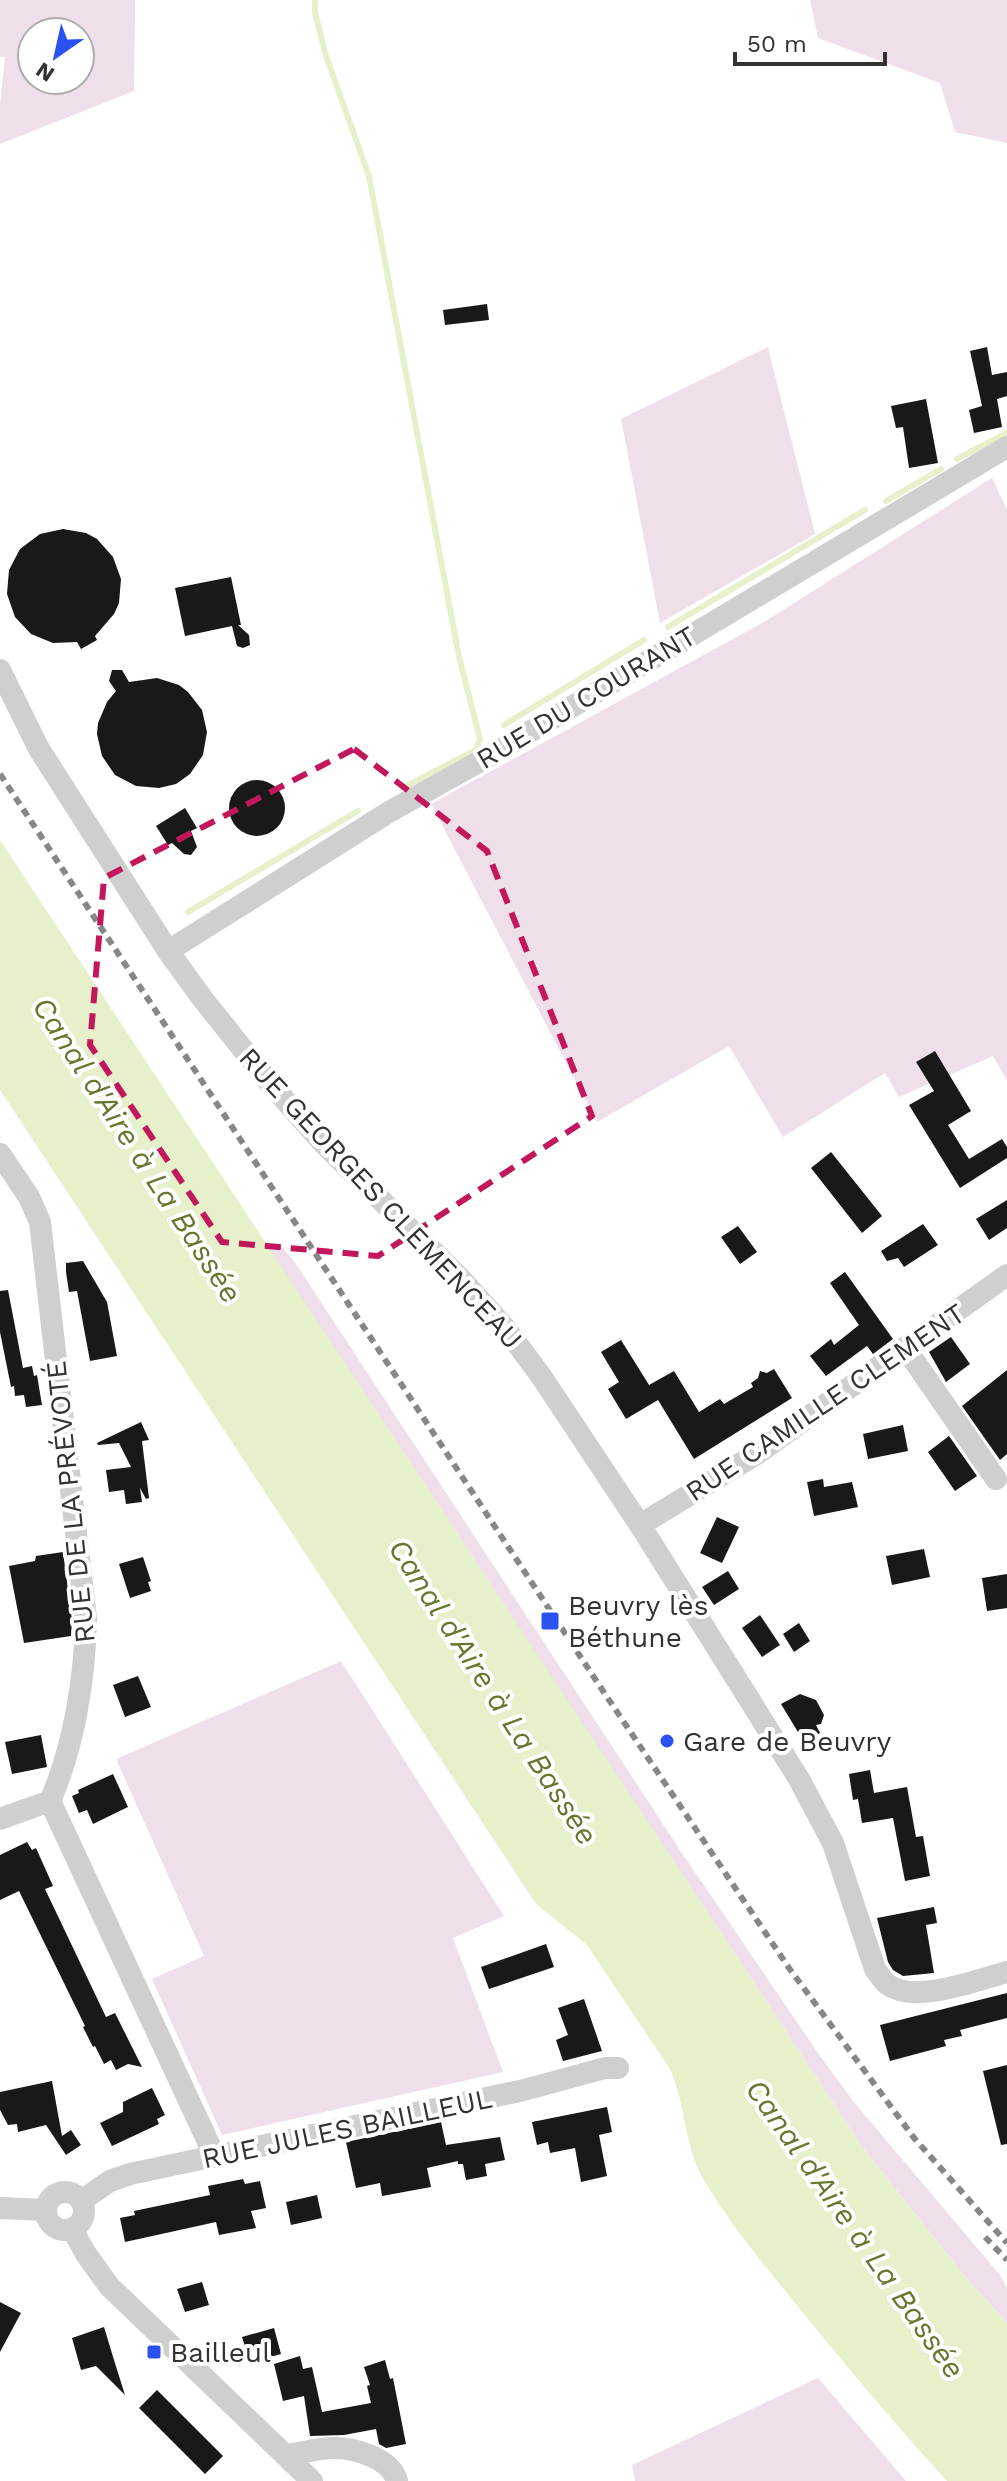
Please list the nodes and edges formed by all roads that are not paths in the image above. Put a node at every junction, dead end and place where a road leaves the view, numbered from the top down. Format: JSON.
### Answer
{"nodes":[{"id":1,"x":1007,"y":447,"type":"edge"},
{"id":2,"x":0,"y":670,"type":"edge"},
{"id":3,"x":168,"y":951,"type":"junction"},
{"id":4,"x":0,"y":1154,"type":"edge"},
{"id":5,"x":1007,"y":1275,"type":"edge"},
{"id":6,"x":906,"y":1349,"type":"junction"},
{"id":7,"x":996,"y":1479,"type":"dead end"},
{"id":8,"x":640,"y":1525,"type":"junction"},
{"id":9,"x":50,"y":1801,"type":"junction"},
{"id":10,"x":0,"y":1819,"type":"edge"},
{"id":11,"x":1007,"y":1972,"type":"edge"},
{"id":12,"x":618,"y":2068,"type":"dead end"},
{"id":13,"x":215,"y":2157,"type":"junction"},
{"id":14,"x":81,"y":2201,"type":"junction"},
{"id":15,"x":0,"y":2208,"type":"edge"},
{"id":16,"x":46,"y":2210,"type":"junction"},
{"id":17,"x":72,"y":2229,"type":"junction"},
{"id":18,"x":285,"y":2455,"type":"junction"},
{"id":19,"x":312,"y":2481,"type":"edge"},
{"id":20,"x":397,"y":2481,"type":"edge"}],
"edges":[{"from":1,"to":3,"type":"street","name":"RUE DU COURANT"},
{"from":2,"to":3,"type":"street","name":"RUE GEORGES CLEMENCEAU"},
{"from":3,"to":8,"type":"street","name":"RUE GEORGES CLEMENCEAU"},
{"from":4,"to":9,"type":"street","name":"RUE DE LA PRÉVOTÉ"},
{"from":5,"to":6,"type":"street","name":"RUE CAMILLE CLEMENT"},
{"from":6,"to":7,"type":"street"},
{"from":6,"to":8,"type":"street","name":"RUE CAMILLE CLEMENT"},
{"from":8,"to":11,"type":"street","name":"RUE GEORGES CLEMENCEAU"},
{"from":9,"to":10,"type":"street"},
{"from":9,"to":13,"type":"street"},
{"from":12,"to":13,"type":"street","name":"RUE JULES BAILLEUL"},
{"from":13,"to":14,"type":"street","name":"RUE JULES BAILLEUL"},
{"from":14,"to":16,"type":"street"},
{"from":14,"to":17,"type":"street"},
{"from":15,"to":16,"type":"street"},
{"from":16,"to":17,"type":"street"},
{"from":17,"to":18,"type":"street"},
{"from":18,"to":19,"type":"street"},
{"from":18,"to":20,"type":"street"}]}
